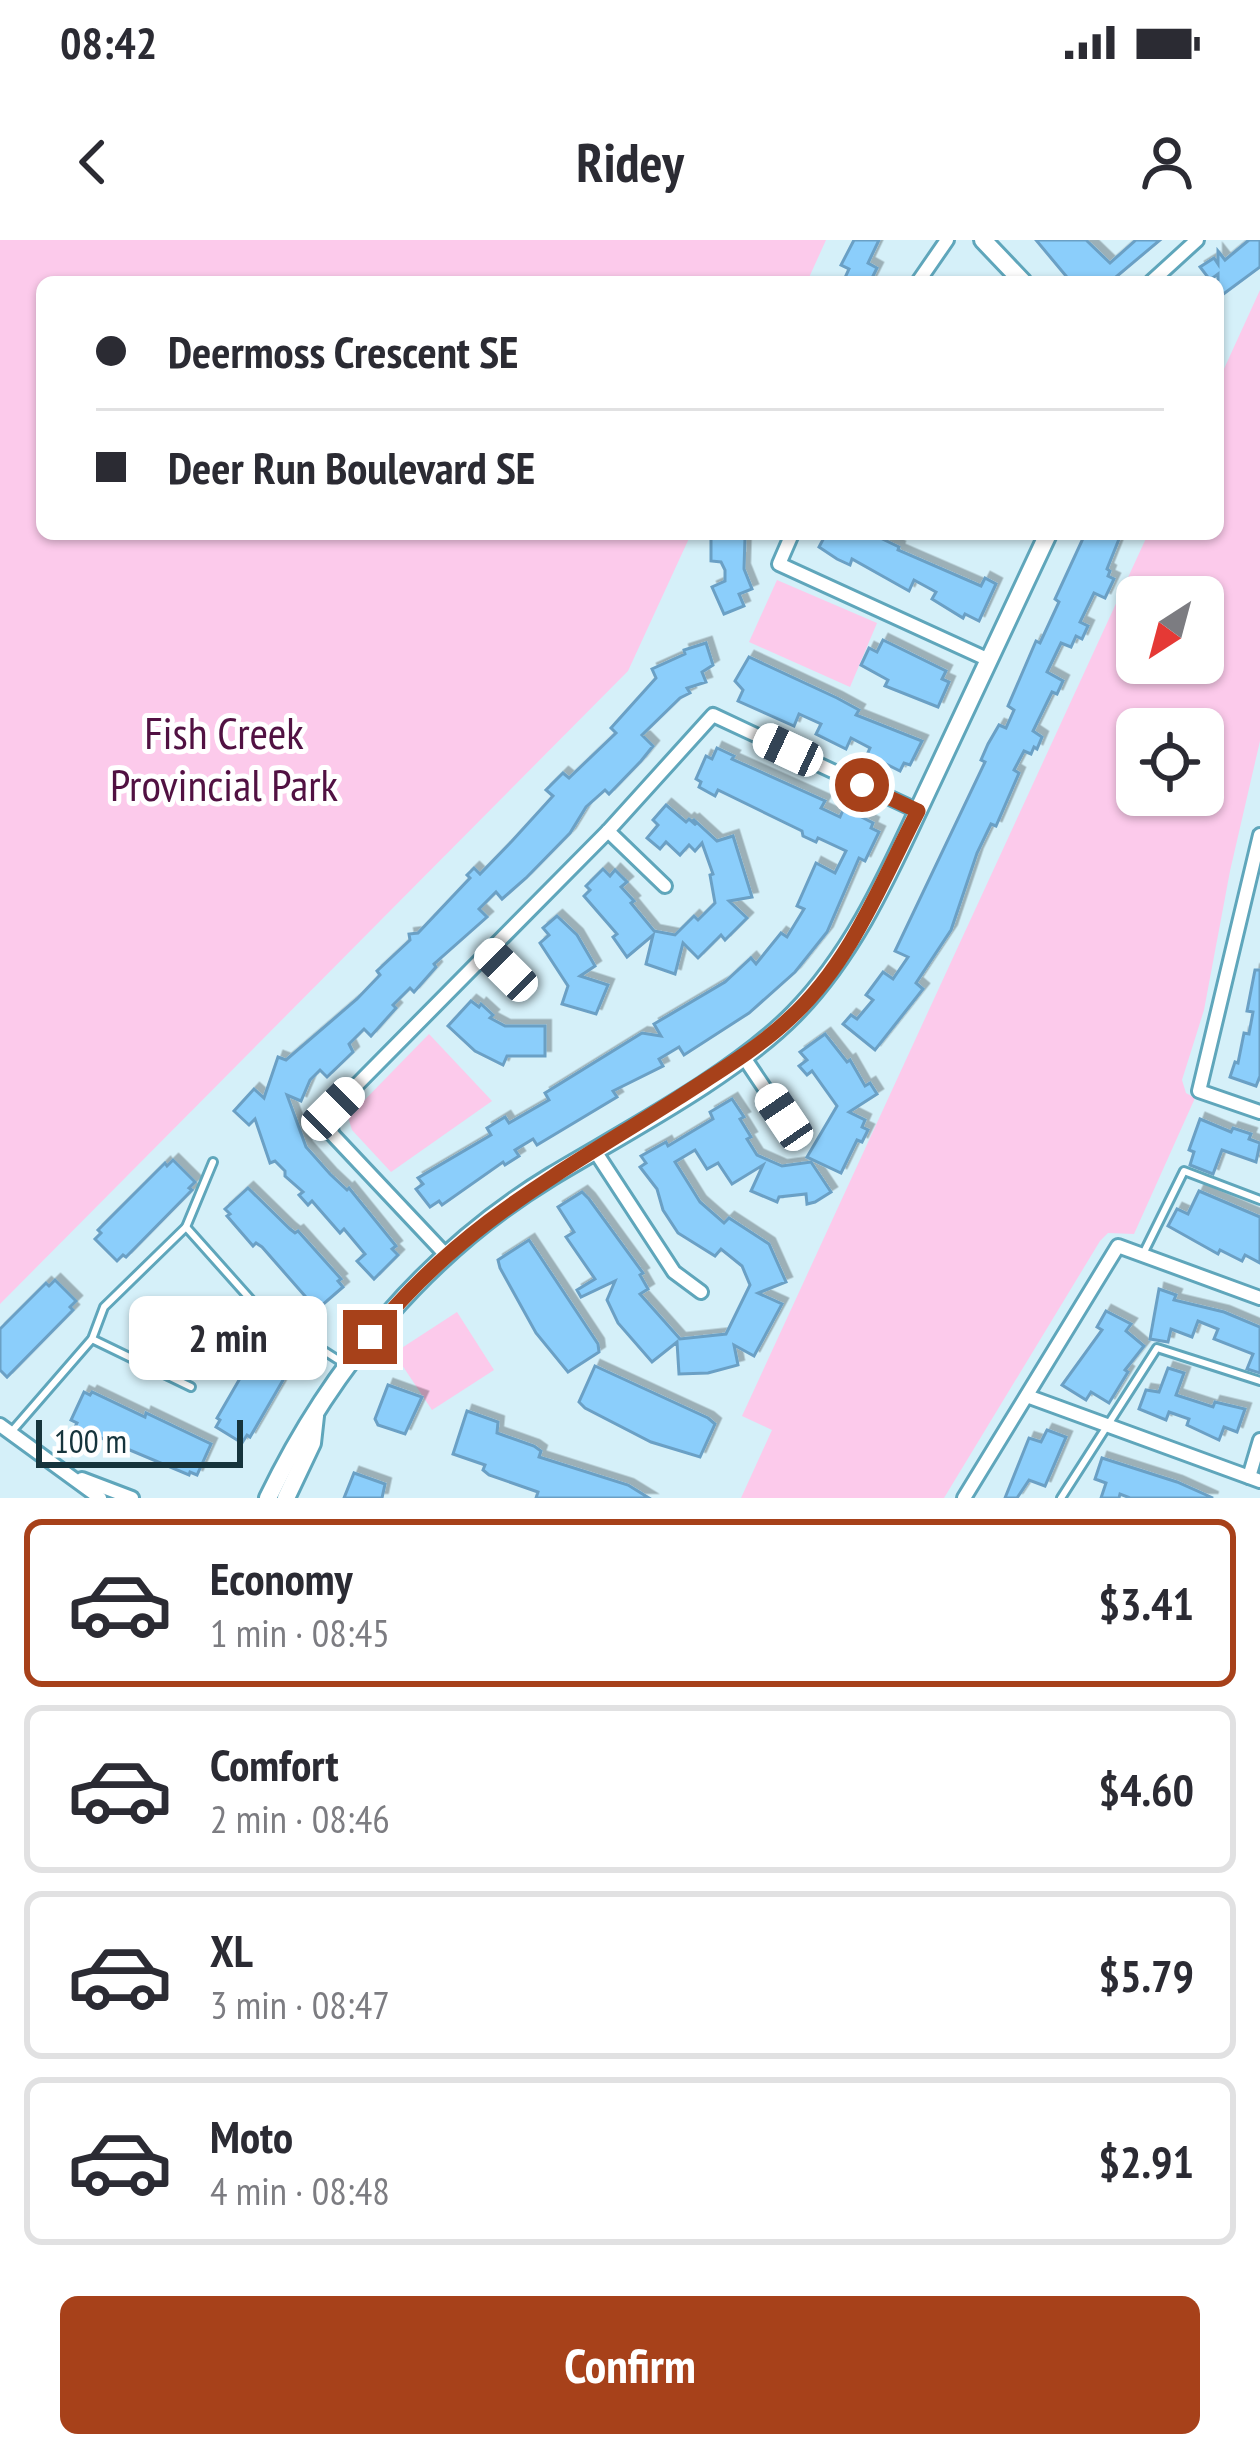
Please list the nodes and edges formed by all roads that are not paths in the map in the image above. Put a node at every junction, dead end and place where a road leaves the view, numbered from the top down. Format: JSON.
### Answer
{"nodes":[{"id":1,"x":947,"y":240,"type":"edge"},
{"id":2,"x":983,"y":240,"type":"edge"},
{"id":3,"x":1197,"y":240,"type":"edge"},
{"id":4,"x":922,"y":276,"type":"edge"},
{"id":5,"x":1017,"y":276,"type":"edge"},
{"id":6,"x":1158,"y":276,"type":"edge"},
{"id":7,"x":789,"y":540,"type":"edge"},
{"id":8,"x":1045,"y":540,"type":"edge"},
{"id":9,"x":989,"y":660,"type":"junction"},
{"id":10,"x":918,"y":811,"type":"junction"},
{"id":11,"x":608,"y":831,"type":"junction"},
{"id":12,"x":1260,"y":835,"type":"edge"},
{"id":13,"x":665,"y":886,"type":"dead end"},
{"id":14,"x":488,"y":952,"type":"junction"},
{"id":15,"x":524,"y":987,"type":"dead end"},
{"id":16,"x":743,"y":1056,"type":"junction"},
{"id":17,"x":1260,"y":1112,"type":"edge"},
{"id":18,"x":784,"y":1117,"type":"dead end"},
{"id":19,"x":595,"y":1151,"type":"junction"},
{"id":20,"x":213,"y":1162,"type":"dead end"},
{"id":21,"x":1260,"y":1200,"type":"edge"},
{"id":22,"x":186,"y":1227,"type":"junction"},
{"id":23,"x":445,"y":1254,"type":"junction"},
{"id":24,"x":1142,"y":1255,"type":"junction"},
{"id":25,"x":701,"y":1292,"type":"dead end"},
{"id":26,"x":1260,"y":1298,"type":"edge"},
{"id":27,"x":92,"y":1339,"type":"junction"},
{"id":28,"x":348,"y":1366,"type":"junction"},
{"id":29,"x":1260,"y":1381,"type":"edge"},
{"id":30,"x":191,"y":1387,"type":"dead end"},
{"id":31,"x":1027,"y":1396,"type":"junction"},
{"id":32,"x":315,"y":1415,"type":"junction"},
{"id":33,"x":1105,"y":1424,"type":"junction"},
{"id":34,"x":5,"y":1429,"type":"edge"},
{"id":35,"x":1260,"y":1440,"type":"edge"},
{"id":36,"x":68,"y":1474,"type":"junction"},
{"id":37,"x":1254,"y":1479,"type":"edge"},
{"id":38,"x":100,"y":1498,"type":"edge"},
{"id":39,"x":132,"y":1498,"type":"edge"},
{"id":40,"x":268,"y":1498,"type":"edge"},
{"id":41,"x":286,"y":1498,"type":"edge"},
{"id":42,"x":964,"y":1498,"type":"edge"},
{"id":43,"x":1061,"y":1498,"type":"edge"}],
"edges":[{"from":1,"to":4,"type":"street"},
{"from":2,"to":5,"type":"street"},
{"from":3,"to":6,"type":"street"},
{"from":7,"to":9,"type":"street"},
{"from":8,"to":9,"type":"street"},
{"from":9,"to":10,"type":"street"},
{"from":10,"to":11,"type":"street"},
{"from":10,"to":16,"type":"street"},
{"from":11,"to":13,"type":"street"},
{"from":11,"to":14,"type":"street"},
{"from":12,"to":17,"type":"street"},
{"from":14,"to":15,"type":"street"},
{"from":14,"to":23,"type":"street"},
{"from":16,"to":18,"type":"street"},
{"from":16,"to":19,"type":"street"},
{"from":19,"to":23,"type":"street"},
{"from":19,"to":25,"type":"street"},
{"from":20,"to":22,"type":"lane"},
{"from":21,"to":24,"type":"lane"},
{"from":22,"to":27,"type":"lane"},
{"from":22,"to":28,"type":"lane"},
{"from":23,"to":28,"type":"street"},
{"from":24,"to":26,"type":"street"},
{"from":24,"to":31,"type":"street"},
{"from":27,"to":30,"type":"lane"},
{"from":27,"to":34,"type":"lane"},
{"from":28,"to":32,"type":"street"},
{"from":29,"to":33,"type":"lane"},
{"from":31,"to":33,"type":"street"},
{"from":31,"to":42,"type":"street"},
{"from":32,"to":40,"type":"street"},
{"from":32,"to":41,"type":"street"},
{"from":33,"to":37,"type":"street"},
{"from":33,"to":43,"type":"lane"},
{"from":34,"to":36,"type":"street"},
{"from":35,"to":37,"type":"street"},
{"from":36,"to":38,"type":"street"},
{"from":36,"to":39,"type":"street"}]}
